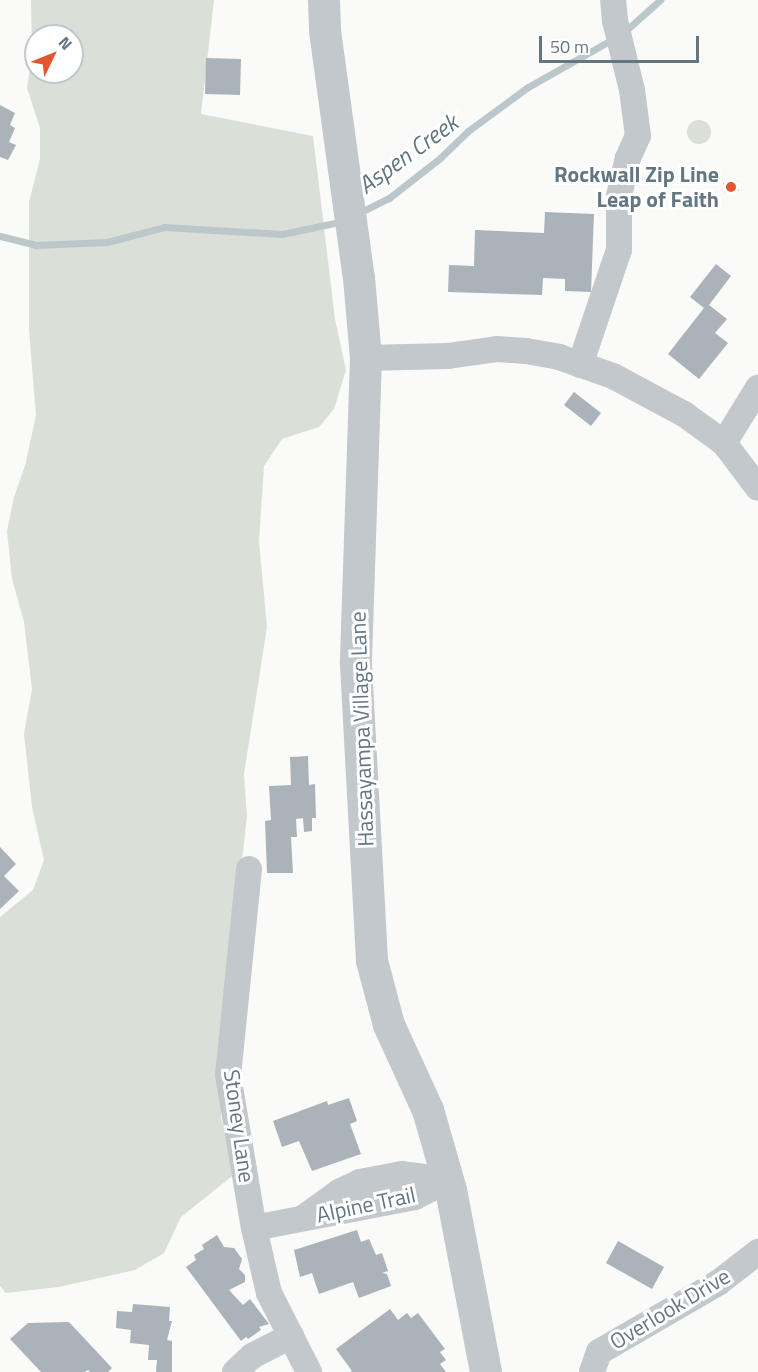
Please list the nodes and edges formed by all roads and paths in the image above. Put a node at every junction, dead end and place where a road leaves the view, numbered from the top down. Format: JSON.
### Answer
{"nodes":[{"id":1,"x":324,"y":0,"type":"edge"},
{"id":2,"x":614,"y":10,"type":"edge"},
{"id":3,"x":366,"y":358,"type":"junction"},
{"id":4,"x":579,"y":365,"type":"junction"},
{"id":5,"x":758,"y":388,"type":"edge"},
{"id":6,"x":724,"y":443,"type":"junction"},
{"id":7,"x":758,"y":488,"type":"edge"},
{"id":8,"x":249,"y":869,"type":"dead end"},
{"id":9,"x":448,"y":1180,"type":"junction"},
{"id":10,"x":254,"y":1228,"type":"junction"},
{"id":11,"x":758,"y":1252,"type":"edge"},
{"id":12,"x":291,"y":1336,"type":"junction"},
{"id":13,"x":236,"y":1372,"type":"edge"},
{"id":14,"x":309,"y":1372,"type":"edge"},
{"id":15,"x":486,"y":1372,"type":"edge"},
{"id":16,"x":592,"y":1372,"type":"edge"}],
"edges":[{"from":1,"to":3,"type":"street","name":"Hassayampa Village Lane"},
{"from":2,"to":4,"type":"street"},
{"from":3,"to":4,"type":"street"},
{"from":3,"to":9,"type":"street","name":"Hassayampa Village Lane"},
{"from":4,"to":6,"type":"street"},
{"from":5,"to":6,"type":"street"},
{"from":6,"to":7,"type":"street"},
{"from":8,"to":10,"type":"street","name":"Stoney Lane"},
{"from":9,"to":10,"type":"street","name":"Alpine Trail"},
{"from":9,"to":15,"type":"street","name":"Hassayampa Village Lane"},
{"from":10,"to":12,"type":"street","name":"Stoney Lane"},
{"from":11,"to":16,"type":"street","name":"Overlook Drive"},
{"from":12,"to":13,"type":"street"},
{"from":12,"to":14,"type":"street","name":"Stoney Lane"}]}
